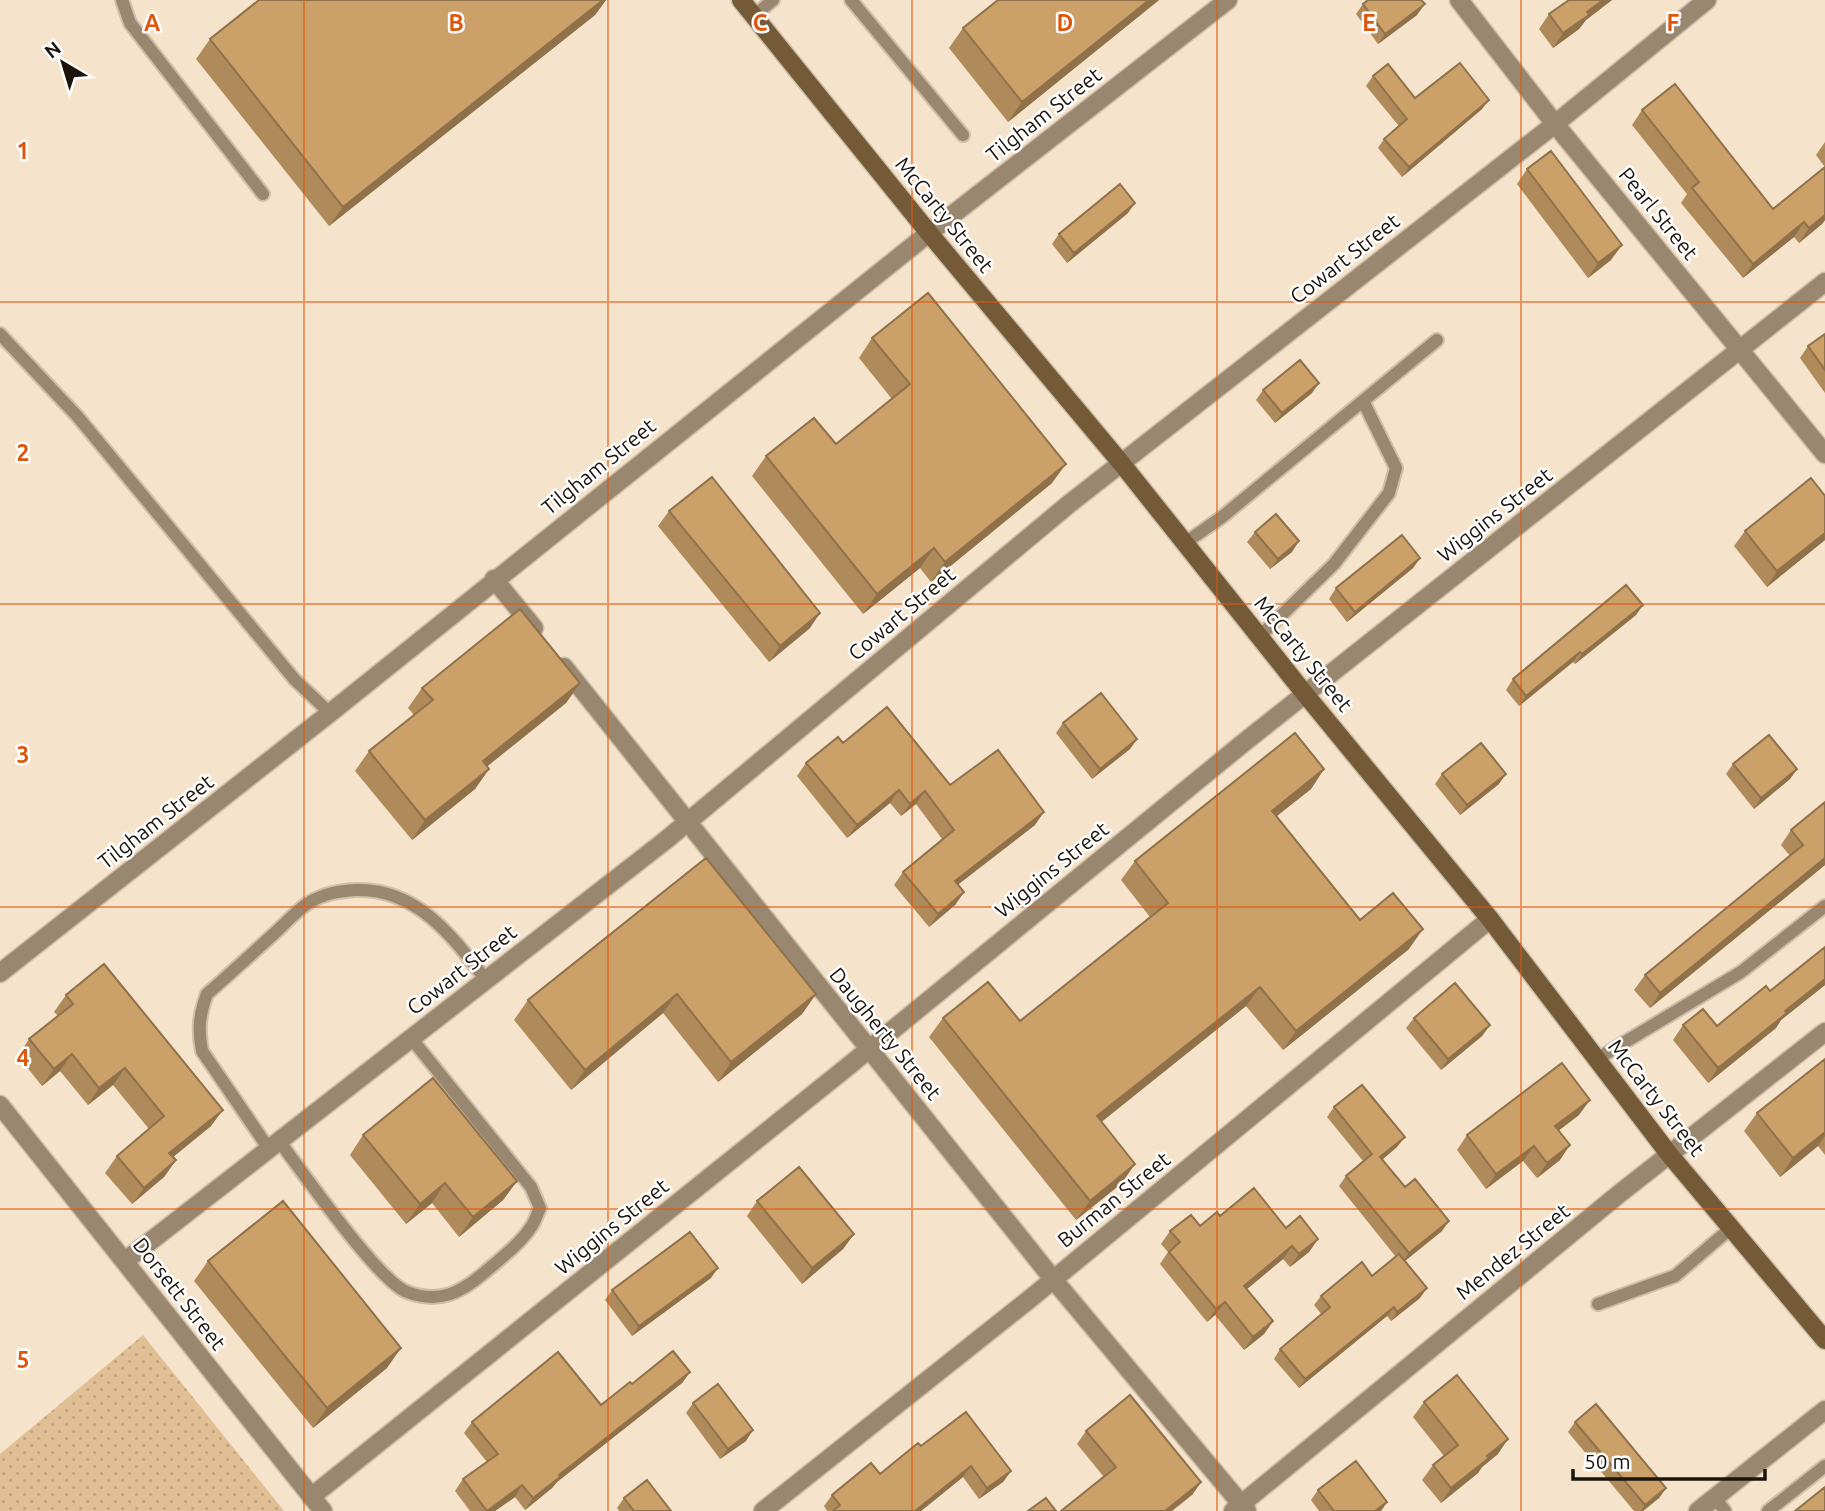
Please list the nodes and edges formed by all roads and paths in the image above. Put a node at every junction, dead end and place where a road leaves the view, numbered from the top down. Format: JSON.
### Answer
{"nodes":[{"id":1,"x":122,"y":0,"type":"edge"},
{"id":2,"x":741,"y":0,"type":"edge"},
{"id":3,"x":773,"y":0,"type":"edge"},
{"id":4,"x":851,"y":0,"type":"edge"},
{"id":5,"x":1228,"y":0,"type":"edge"},
{"id":6,"x":1459,"y":0,"type":"edge"},
{"id":7,"x":1707,"y":0,"type":"edge"},
{"id":8,"x":754,"y":16,"type":"junction"},
{"id":9,"x":1555,"y":124,"type":"junction"},
{"id":10,"x":963,"y":135,"type":"dead end"},
{"id":11,"x":263,"y":194,"type":"dead end"},
{"id":12,"x":929,"y":233,"type":"junction"},
{"id":13,"x":1825,"y":282,"type":"edge"},
{"id":14,"x":0,"y":334,"type":"edge"},
{"id":15,"x":1437,"y":340,"type":"dead end"},
{"id":16,"x":1739,"y":349,"type":"junction"},
{"id":17,"x":1363,"y":401,"type":"junction"},
{"id":18,"x":1825,"y":454,"type":"edge"},
{"id":19,"x":1122,"y":464,"type":"junction"},
{"id":20,"x":1185,"y":543,"type":"junction"},
{"id":21,"x":494,"y":579,"type":"junction"},
{"id":22,"x":1259,"y":636,"type":"junction"},
{"id":23,"x":1305,"y":694,"type":"junction"},
{"id":24,"x":330,"y":713,"type":"junction"},
{"id":25,"x":688,"y":822,"type":"junction"},
{"id":26,"x":1825,"y":906,"type":"edge"},
{"id":27,"x":1490,"y":919,"type":"junction"},
{"id":28,"x":0,"y":973,"type":"edge"},
{"id":29,"x":486,"y":980,"type":"junction"},
{"id":30,"x":1825,"y":1032,"type":"edge"},
{"id":31,"x":411,"y":1038,"type":"junction"},
{"id":32,"x":868,"y":1050,"type":"junction"},
{"id":33,"x":1597,"y":1059,"type":"junction"},
{"id":34,"x":0,"y":1105,"type":"edge"},
{"id":35,"x":274,"y":1145,"type":"junction"},
{"id":36,"x":1669,"y":1154,"type":"junction"},
{"id":37,"x":1731,"y":1228,"type":"junction"},
{"id":38,"x":125,"y":1261,"type":"junction"},
{"id":39,"x":1053,"y":1279,"type":"junction"},
{"id":40,"x":1598,"y":1304,"type":"dead end"},
{"id":41,"x":1825,"y":1340,"type":"edge"},
{"id":42,"x":1825,"y":1410,"type":"edge"},
{"id":43,"x":1825,"y":1466,"type":"edge"},
{"id":44,"x":317,"y":1504,"type":"edge"},
{"id":45,"x":1720,"y":1504,"type":"edge"},
{"id":46,"x":1240,"y":1509,"type":"edge"},
{"id":47,"x":763,"y":1511,"type":"edge"},
{"id":48,"x":1698,"y":1511,"type":"edge"},
{"id":49,"x":1768,"y":1511,"type":"edge"}],
"edges":[{"from":1,"to":11,"type":"lane"},
{"from":2,"to":8,"type":"main road","name":"McCarty Street"},
{"from":3,"to":8,"type":"lane"},
{"from":4,"to":10,"type":"lane"},
{"from":5,"to":12,"type":"street","name":"Tilgham Street"},
{"from":6,"to":9,"type":"street","name":"Pearl Street"},
{"from":7,"to":9,"type":"street","name":"Cowart Street"},
{"from":8,"to":12,"type":"main road","name":"McCarty Street"},
{"from":9,"to":16,"type":"street","name":"Pearl Street"},
{"from":9,"to":19,"type":"street","name":"Cowart Street"},
{"from":12,"to":19,"type":"main road","name":"McCarty Street"},
{"from":12,"to":21,"type":"street","name":"Tilgham Street"},
{"from":13,"to":16,"type":"street","name":"Wiggins Street"},
{"from":14,"to":24,"type":"lane"},
{"from":15,"to":17,"type":"lane"},
{"from":16,"to":18,"type":"street","name":"Pearl Street"},
{"from":16,"to":23,"type":"street","name":"Wiggins Street"},
{"from":17,"to":20,"type":"lane"},
{"from":17,"to":22,"type":"lane"},
{"from":19,"to":20,"type":"main road","name":"McCarty Street"},
{"from":19,"to":25,"type":"street","name":"Cowart Street"},
{"from":20,"to":22,"type":"main road","name":"McCarty Street"},
{"from":21,"to":24,"type":"street","name":"Tilgham Street"},
{"from":21,"to":25,"type":"street","name":"Daugherty Street"},
{"from":22,"to":23,"type":"main road","name":"McCarty Street"},
{"from":23,"to":27,"type":"main road","name":"McCarty Street"},
{"from":23,"to":32,"type":"street","name":"Wiggins Street"},
{"from":24,"to":28,"type":"street","name":"Tilgham Street"},
{"from":25,"to":29,"type":"street","name":"Cowart Street"},
{"from":25,"to":32,"type":"street","name":"Daugherty Street"},
{"from":26,"to":33,"type":"lane"},
{"from":27,"to":33,"type":"main road","name":"McCarty Street"},
{"from":27,"to":39,"type":"street","name":"Burman Street"},
{"from":29,"to":31,"type":"street","name":"Cowart Street"},
{"from":29,"to":35,"type":"lane"},
{"from":30,"to":36,"type":"street","name":"Mendez Street"},
{"from":31,"to":35,"type":"street","name":"Cowart Street"},
{"from":31,"to":35,"type":"lane"},
{"from":32,"to":39,"type":"street","name":"Daugherty Street"},
{"from":32,"to":44,"type":"street","name":"Wiggins Street"},
{"from":33,"to":36,"type":"main road","name":"McCarty Street"},
{"from":34,"to":38,"type":"street","name":"Dorsett Street"},
{"from":35,"to":38,"type":"street","name":"Cowart Street"},
{"from":36,"to":37,"type":"main road","name":"McCarty Street"},
{"from":36,"to":46,"type":"street","name":"Mendez Street"},
{"from":37,"to":40,"type":"lane"},
{"from":37,"to":41,"type":"main road","name":"McCarty Street"},
{"from":38,"to":44,"type":"street","name":"Dorsett Street"},
{"from":39,"to":46,"type":"street","name":"Daugherty Street"},
{"from":39,"to":47,"type":"street","name":"Burman Street"},
{"from":42,"to":45,"type":"street"},
{"from":43,"to":49,"type":"lane"},
{"from":45,"to":48,"type":"street"}]}
